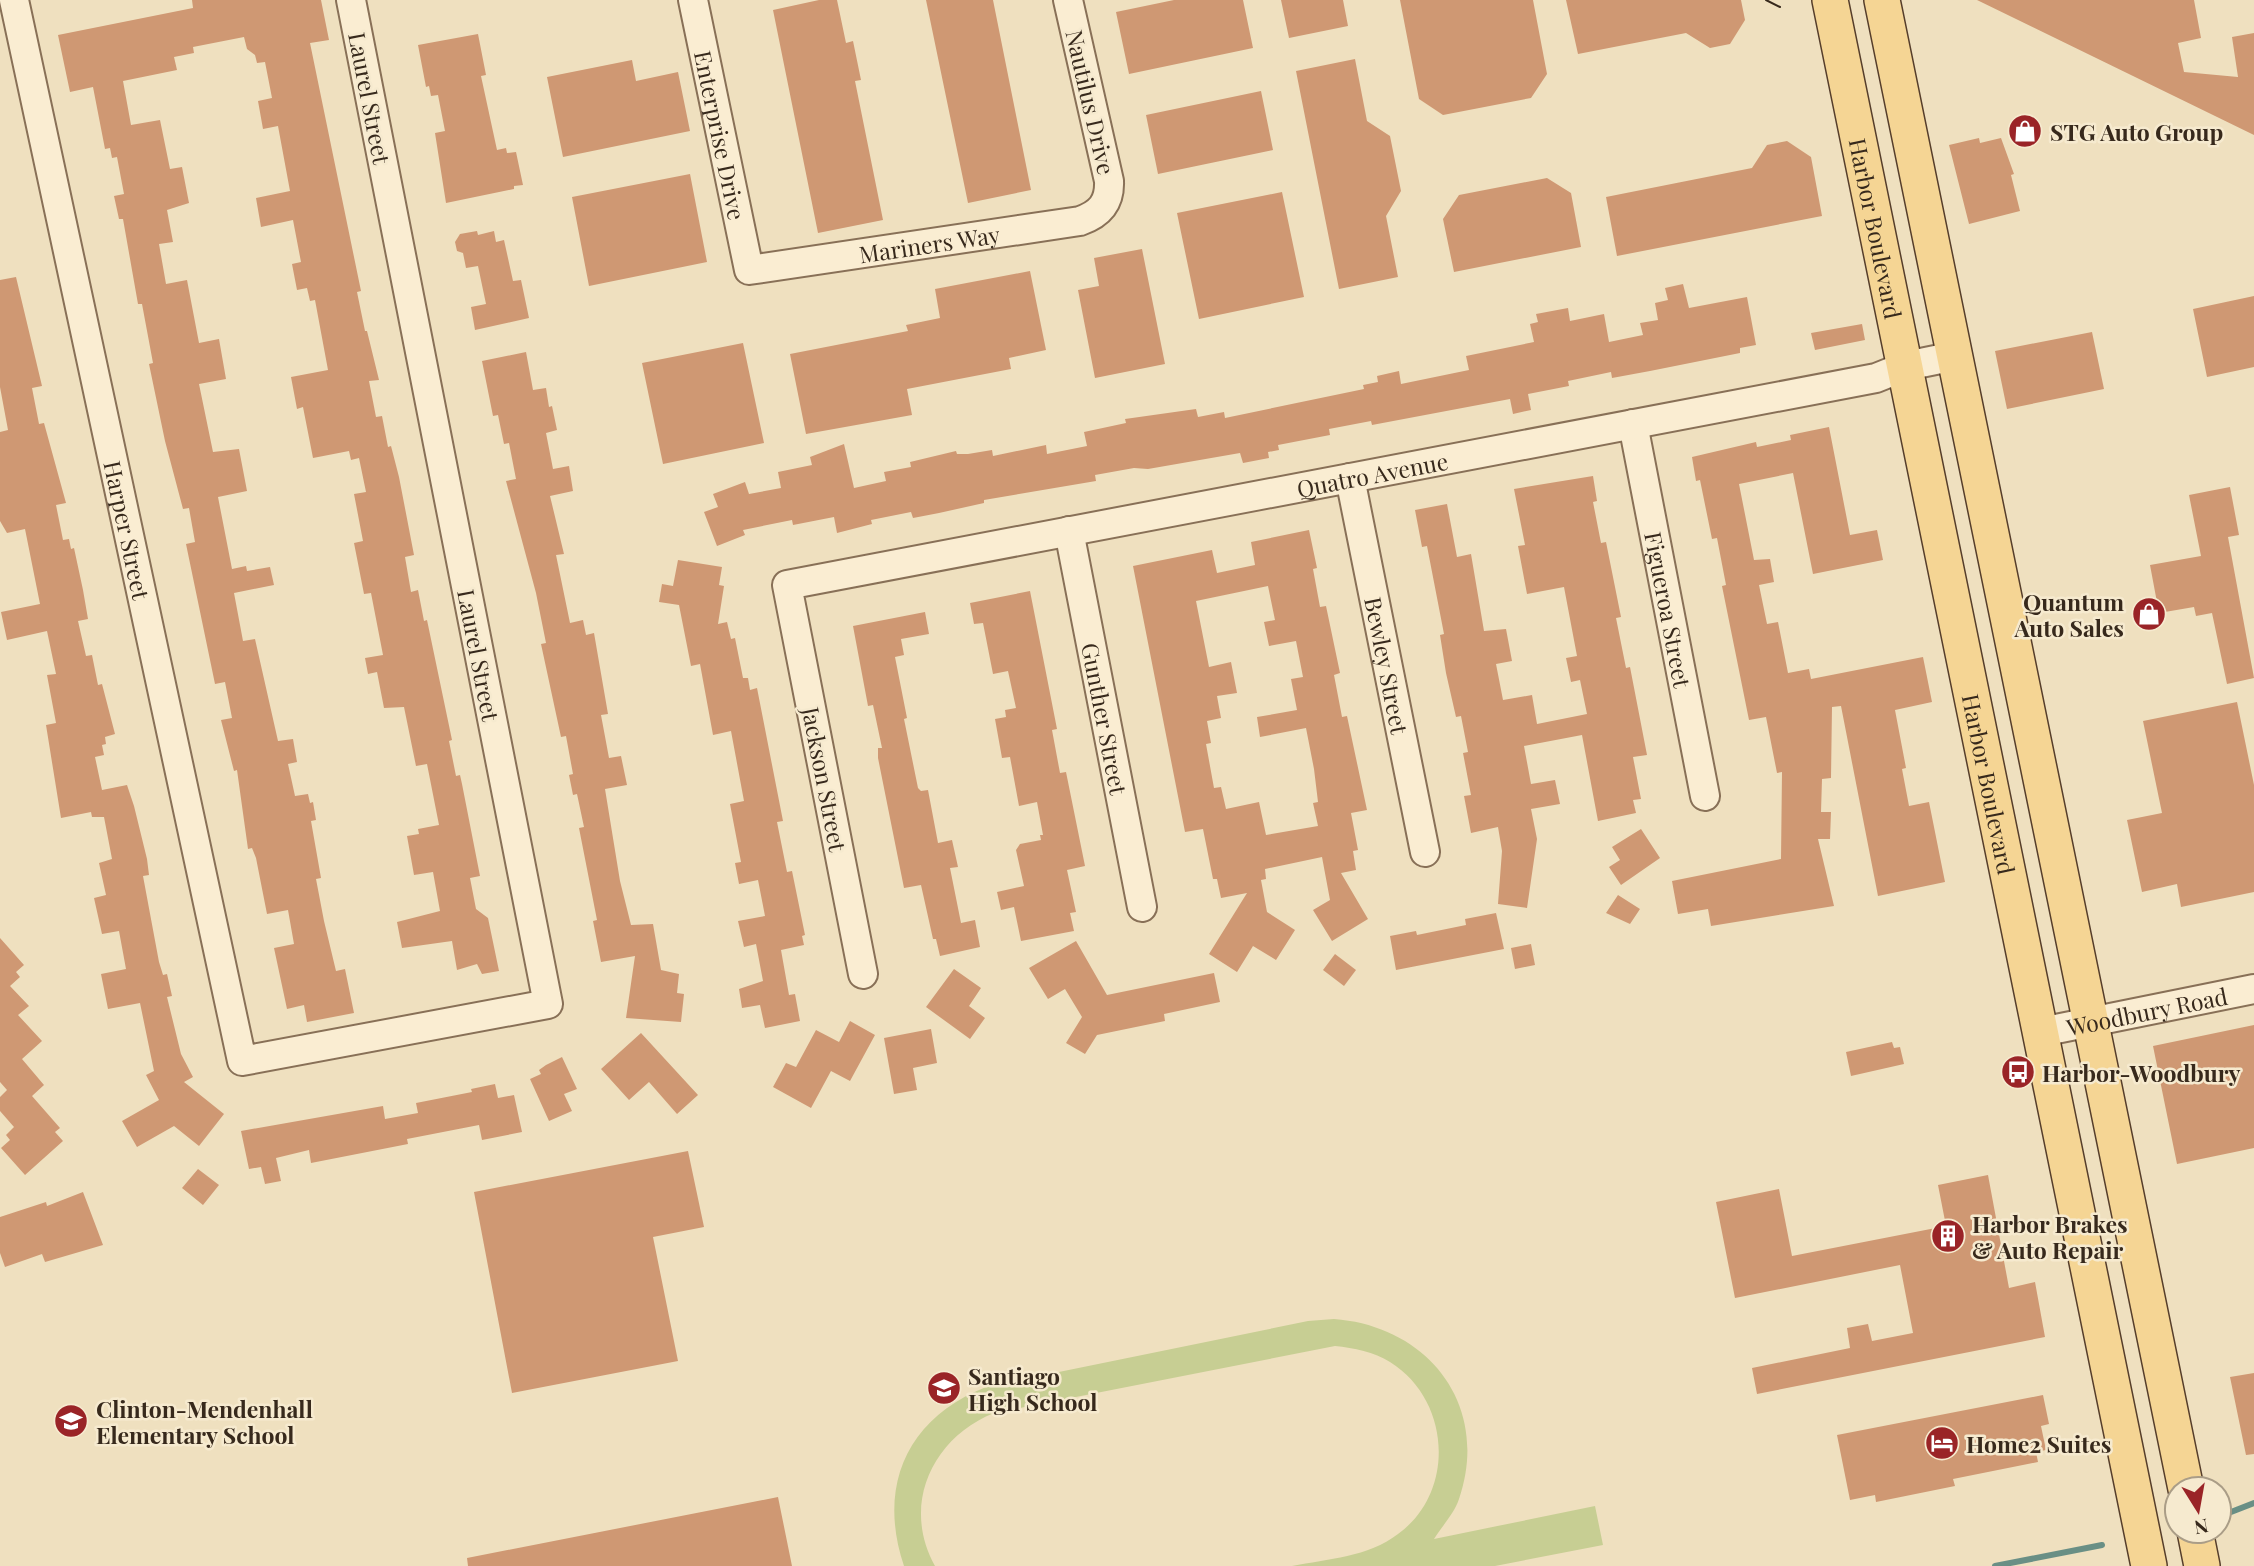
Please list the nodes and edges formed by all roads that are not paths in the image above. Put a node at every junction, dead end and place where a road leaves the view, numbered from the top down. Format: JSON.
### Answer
{"nodes":[{"id":1,"x":14,"y":0,"type":"edge"},
{"id":2,"x":351,"y":0,"type":"edge"},
{"id":3,"x":693,"y":0,"type":"edge"},
{"id":4,"x":1068,"y":0,"type":"edge"},
{"id":5,"x":1830,"y":0,"type":"edge"},
{"id":6,"x":1882,"y":0,"type":"edge"},
{"id":7,"x":1890,"y":38,"type":"junction"},
{"id":8,"x":1839,"y":48,"type":"junction"},
{"id":9,"x":1106,"y":204,"type":"joint"},
{"id":10,"x":1931,"y":238,"type":"junction"},
{"id":11,"x":1881,"y":249,"type":"junction"},
{"id":12,"x":749,"y":271,"type":"joint"},
{"id":13,"x":1955,"y":356,"type":"junction"},
{"id":14,"x":1906,"y":366,"type":"junction"},
{"id":15,"x":1633,"y":424,"type":"junction"},
{"id":16,"x":1350,"y":478,"type":"junction"},
{"id":17,"x":1069,"y":531,"type":"junction"},
{"id":18,"x":787,"y":585,"type":"joint"},
{"id":19,"x":1705,"y":796,"type":"dead end"},
{"id":20,"x":1425,"y":852,"type":"dead end"},
{"id":21,"x":1142,"y":907,"type":"dead end"},
{"id":22,"x":863,"y":974,"type":"dead end"},
{"id":23,"x":2254,"y":989,"type":"edge"},
{"id":24,"x":2090,"y":1023,"type":"junction"},
{"id":25,"x":2041,"y":1032,"type":"junction"},
{"id":26,"x":242,"y":1061,"type":"joint"},
{"id":27,"x":2183,"y":1475,"type":"edge"},
{"id":28,"x":2198,"y":1545,"type":"edge"},
{"id":29,"x":2149,"y":1566,"type":"edge"},
{"id":30,"x":2202,"y":1566,"type":"edge"}],
"edges":[{"from":1,"to":26,"type":"street","name":"Harper Street"},
{"from":2,"to":26,"type":"street","name":"Laurel Street"},
{"from":3,"to":12,"type":"street","name":"Enterprise Drive"},
{"from":4,"to":9,"type":"street","name":"Nautilus Drive"},
{"from":5,"to":8,"type":"main road","name":"Harbor Boulevard"},
{"from":6,"to":7,"type":"main road"},
{"from":7,"to":8,"type":"main road"},
{"from":7,"to":10,"type":"main road"},
{"from":8,"to":11,"type":"main road","name":"Harbor Boulevard"},
{"from":9,"to":12,"type":"street","name":"Mariners Way"},
{"from":10,"to":11,"type":"main road"},
{"from":10,"to":13,"type":"main road"},
{"from":11,"to":14,"type":"main road","name":"Harbor Boulevard"},
{"from":13,"to":14,"type":"street","name":"Quatro Avenue"},
{"from":13,"to":24,"type":"main road"},
{"from":14,"to":15,"type":"street","name":"Quatro Avenue"},
{"from":14,"to":25,"type":"main road","name":"Harbor Boulevard"},
{"from":15,"to":16,"type":"street","name":"Quatro Avenue"},
{"from":15,"to":19,"type":"street","name":"Figueroa Street"},
{"from":16,"to":17,"type":"street","name":"Quatro Avenue"},
{"from":16,"to":20,"type":"street","name":"Bewley Street"},
{"from":17,"to":18,"type":"street","name":"Quatro Avenue"},
{"from":17,"to":21,"type":"street","name":"Gunther Street"},
{"from":18,"to":22,"type":"street","name":"Jackson Street"},
{"from":23,"to":24,"type":"street","name":"Woodbury Road"},
{"from":24,"to":25,"type":"street","name":"Woodbury Road"},
{"from":24,"to":27,"type":"main road"},
{"from":25,"to":29,"type":"main road","name":"Harbor Boulevard"},
{"from":28,"to":30,"type":"main road"}]}
